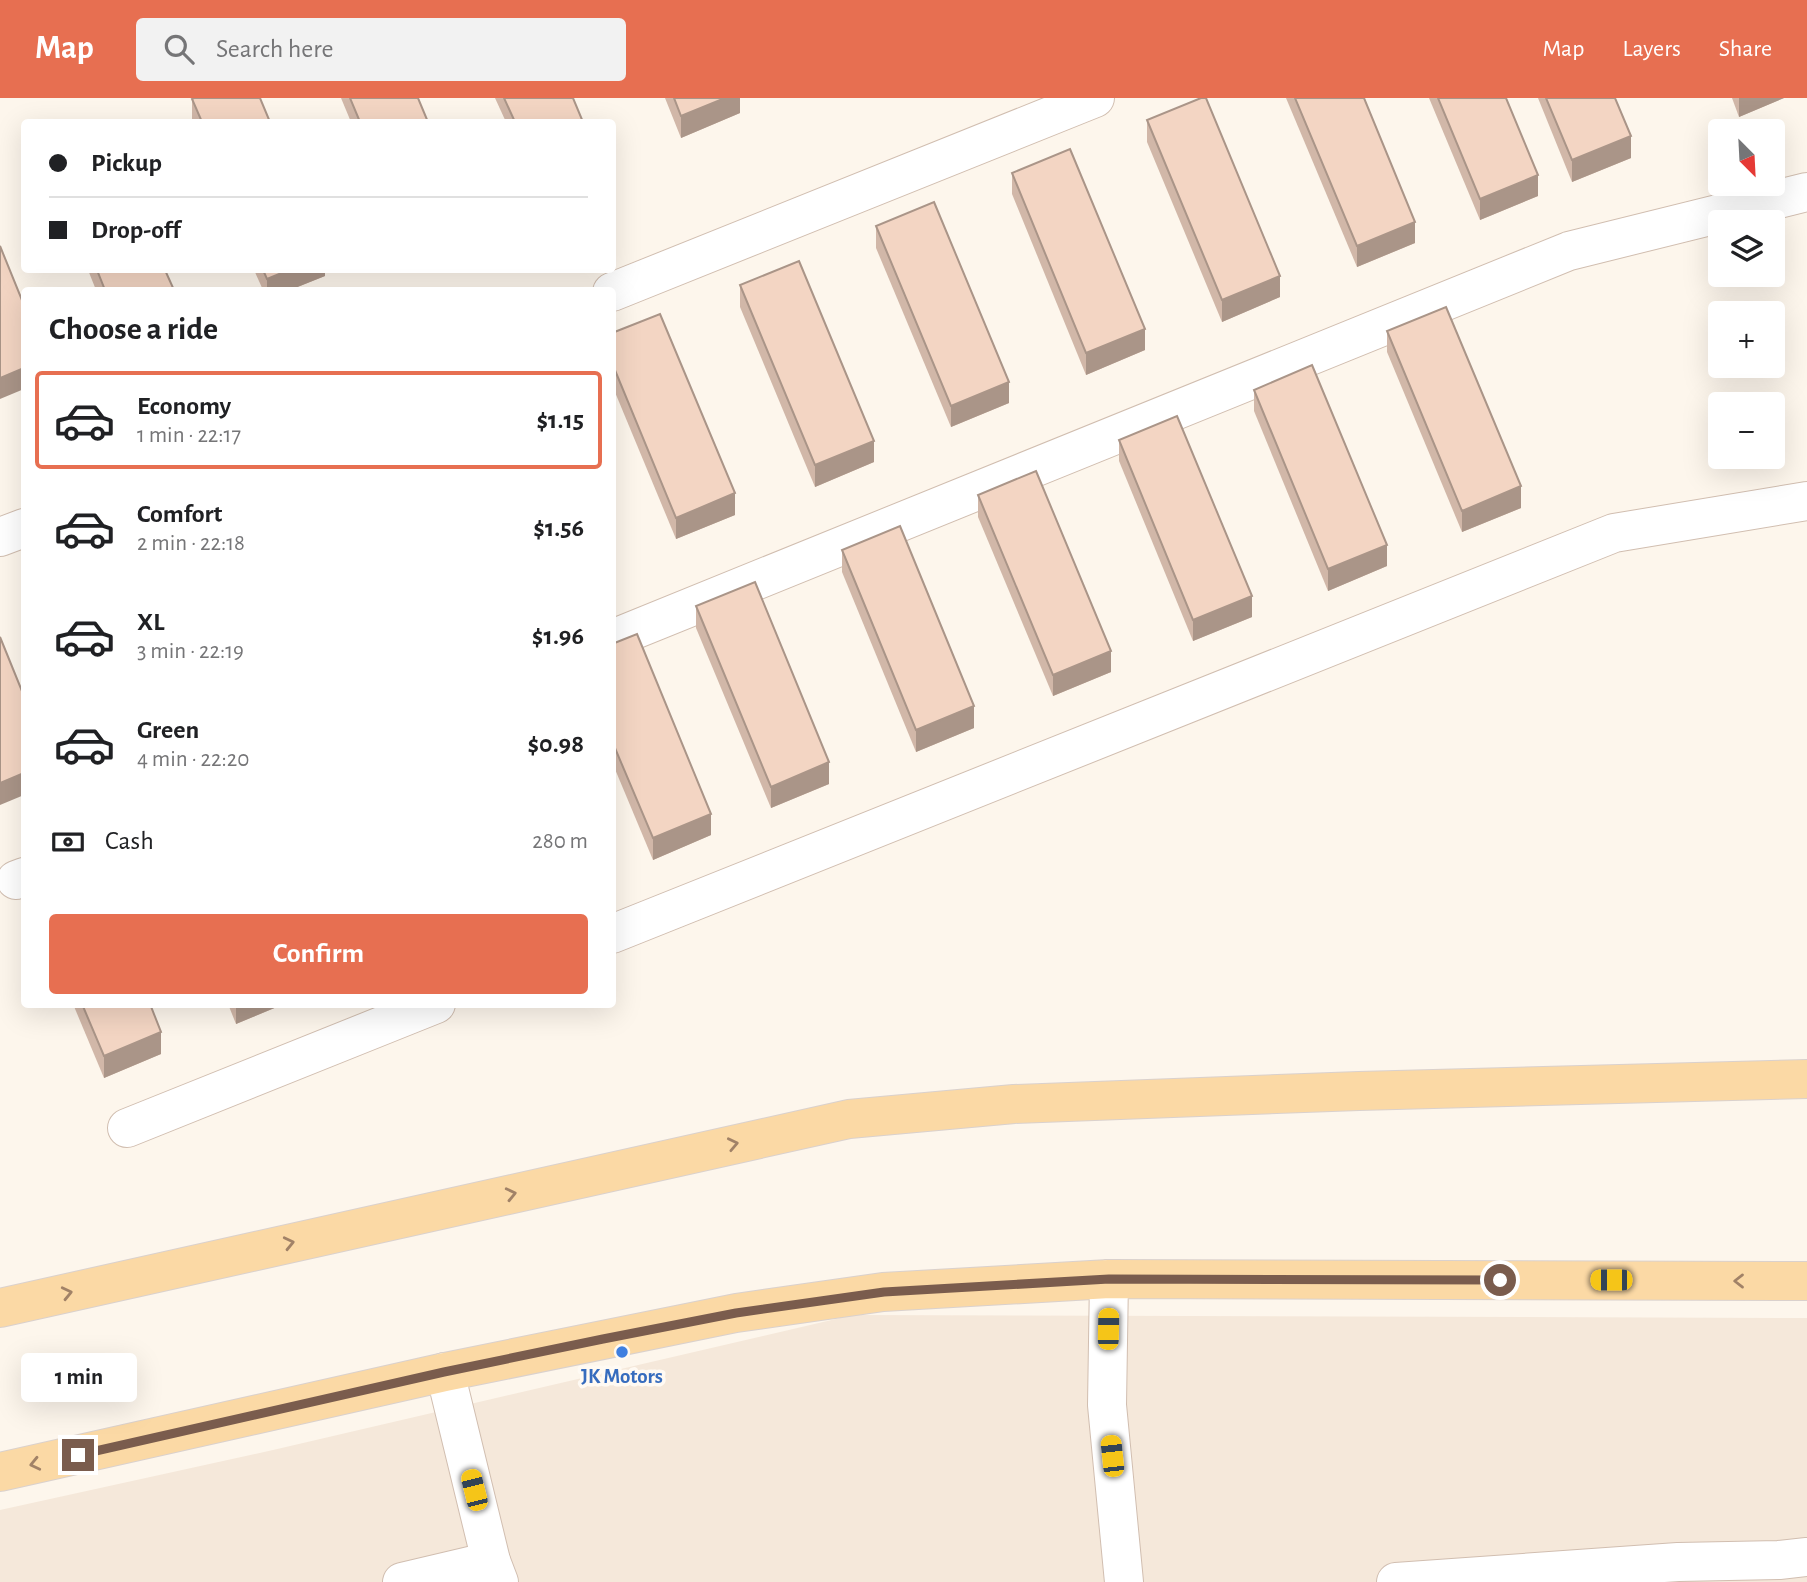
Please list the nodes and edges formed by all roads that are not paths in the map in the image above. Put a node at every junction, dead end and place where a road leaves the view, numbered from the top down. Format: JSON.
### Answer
{"nodes":[{"id":1,"x":1095,"y":98,"type":"edge"},
{"id":2,"x":1807,"y":192,"type":"edge"},
{"id":3,"x":616,"y":290,"type":"edge"},
{"id":4,"x":1807,"y":501,"type":"edge"},
{"id":5,"x":21,"y":529,"type":"edge"},
{"id":6,"x":0,"y":537,"type":"edge"},
{"id":7,"x":616,"y":637,"type":"edge"},
{"id":8,"x":616,"y":932,"type":"edge"},
{"id":9,"x":426,"y":1008,"type":"edge"},
{"id":10,"x":1807,"y":1079,"type":"edge"},
{"id":11,"x":127,"y":1128,"type":"dead end"},
{"id":12,"x":1109,"y":1279,"type":"junction"},
{"id":13,"x":1807,"y":1281,"type":"edge"},
{"id":14,"x":0,"y":1308,"type":"edge"},
{"id":15,"x":444,"y":1372,"type":"junction"},
{"id":16,"x":0,"y":1472,"type":"edge"},
{"id":17,"x":1807,"y":1557,"type":"edge"},
{"id":18,"x":495,"y":1572,"type":"edge"},
{"id":19,"x":1570,"y":1576,"type":"edge"},
{"id":20,"x":1418,"y":1581,"type":"edge"},
{"id":21,"x":402,"y":1582,"type":"edge"},
{"id":22,"x":1124,"y":1582,"type":"edge"}],
"edges":[{"from":1,"to":3,"type":"street"},
{"from":2,"to":7,"type":"street"},
{"from":4,"to":8,"type":"street"},
{"from":5,"to":6,"type":"street"},
{"from":9,"to":11,"type":"street"},
{"from":14,"to":10,"type":"main road","one_way":true},
{"from":13,"to":12,"type":"main road","one_way":true},
{"from":12,"to":15,"type":"main road"},
{"from":12,"to":22,"type":"street"},
{"from":15,"to":16,"type":"main road","one_way":true},
{"from":15,"to":18,"type":"street"},
{"from":17,"to":19,"type":"street"},
{"from":18,"to":21,"type":"street"},
{"from":19,"to":20,"type":"street"}]}
